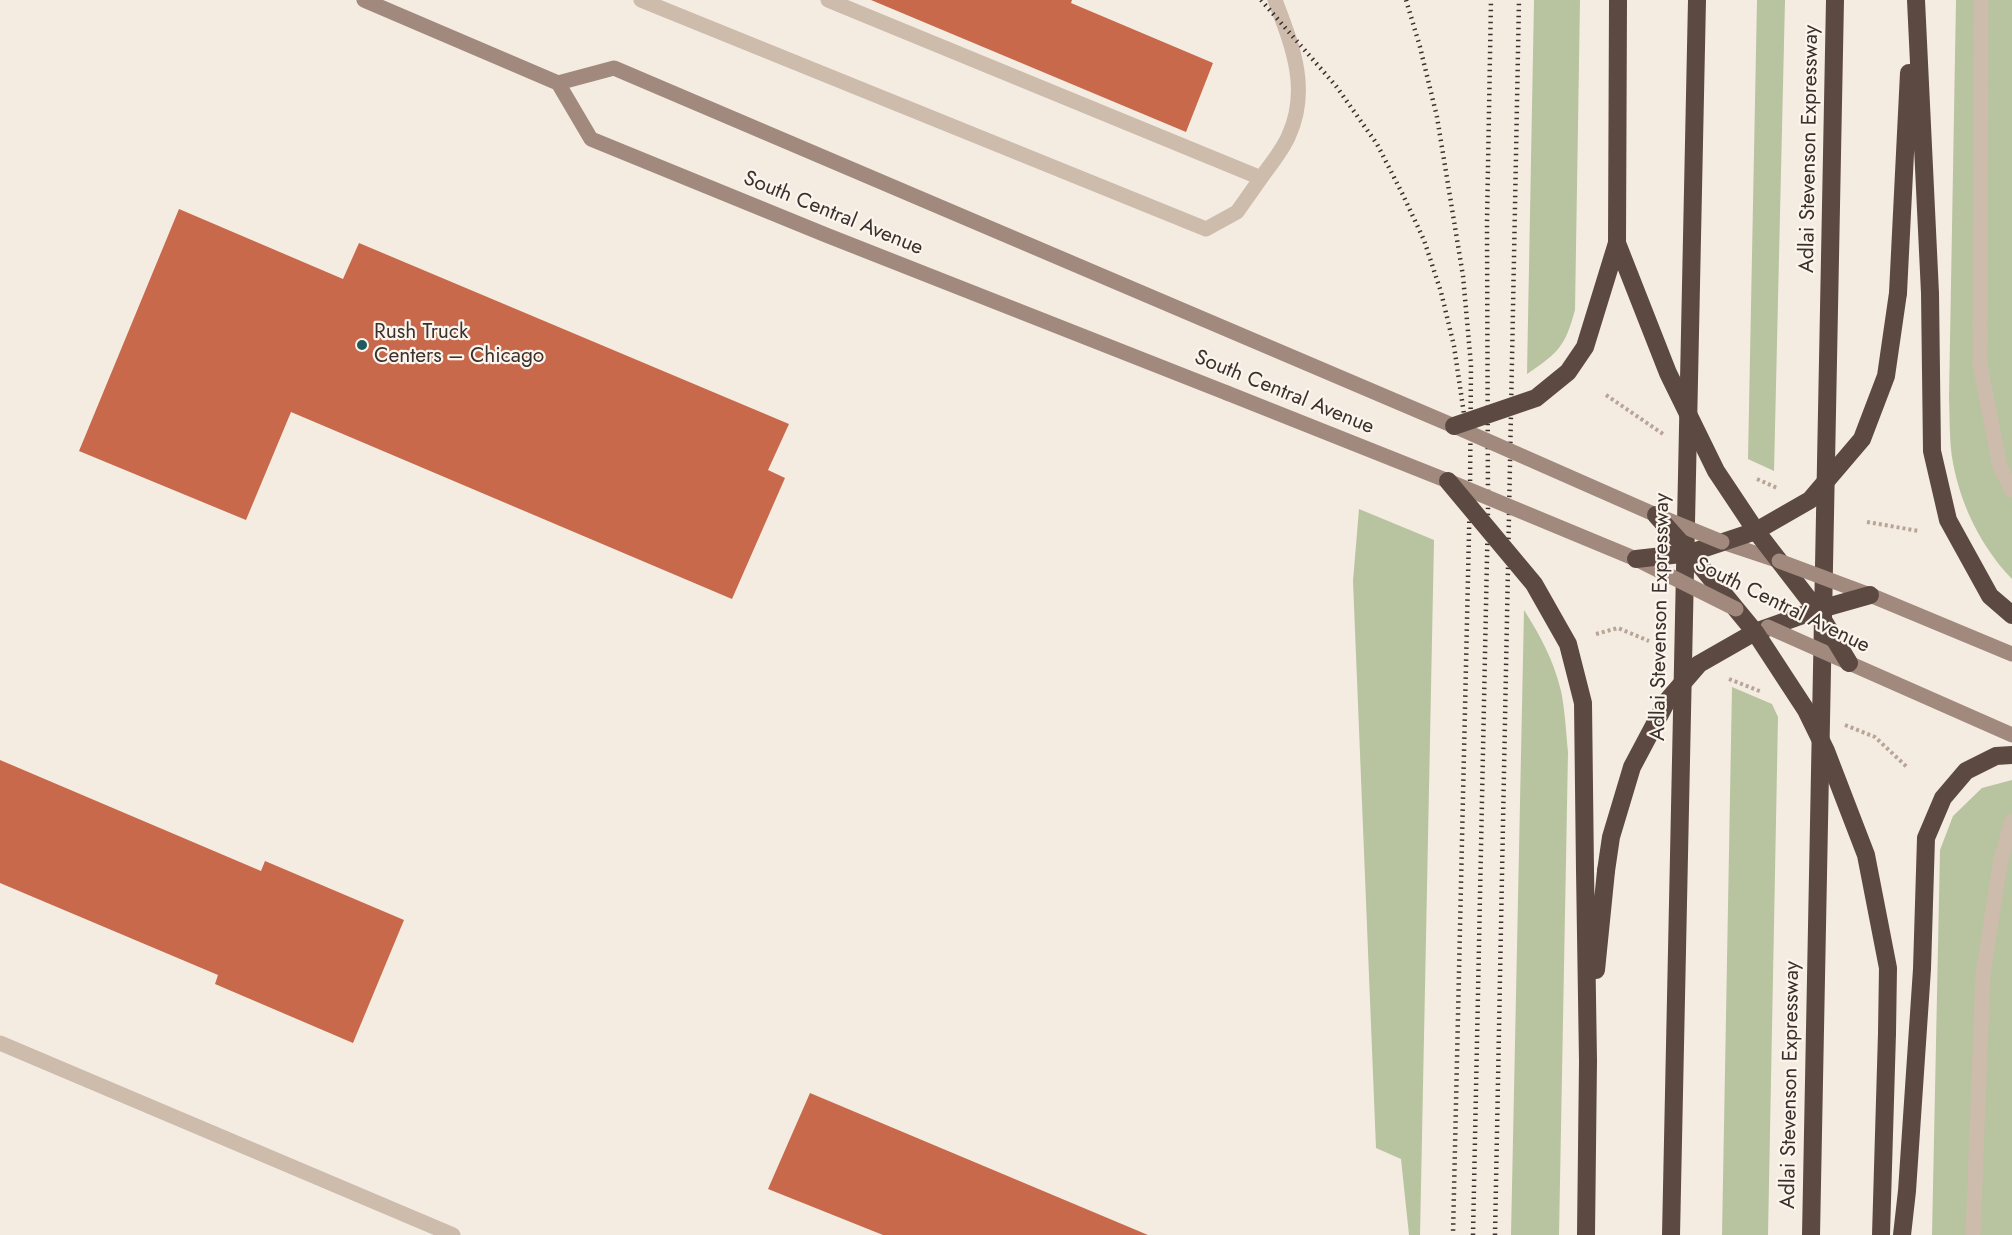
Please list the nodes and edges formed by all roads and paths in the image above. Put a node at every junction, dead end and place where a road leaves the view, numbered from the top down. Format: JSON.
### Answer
{"nodes":[{"id":1,"x":364,"y":0,"type":"edge"},
{"id":2,"x":641,"y":0,"type":"edge"},
{"id":3,"x":828,"y":0,"type":"edge"},
{"id":4,"x":1275,"y":0,"type":"edge"},
{"id":5,"x":1618,"y":0,"type":"edge"},
{"id":6,"x":1696,"y":0,"type":"edge"},
{"id":7,"x":1835,"y":0,"type":"edge"},
{"id":8,"x":1914,"y":0,"type":"edge"},
{"id":9,"x":1981,"y":0,"type":"edge"},
{"id":10,"x":558,"y":83,"type":"junction"},
{"id":11,"x":1261,"y":178,"type":"junction"},
{"id":12,"x":1617,"y":243,"type":"junction"},
{"id":13,"x":1606,"y":395,"type":"dead end"},
{"id":14,"x":1454,"y":426,"type":"junction"},
{"id":15,"x":1671,"y":440,"type":"dead end"},
{"id":16,"x":1756,"y":479,"type":"dead end"},
{"id":17,"x":1448,"y":481,"type":"junction"},
{"id":18,"x":1777,"y":488,"type":"dead end"},
{"id":19,"x":2012,"y":490,"type":"edge"},
{"id":20,"x":1656,"y":515,"type":"junction"},
{"id":21,"x":1867,"y":522,"type":"dead end"},
{"id":22,"x":1756,"y":531,"type":"junction"},
{"id":23,"x":1919,"y":531,"type":"dead end"},
{"id":24,"x":1722,"y":542,"type":"junction"},
{"id":25,"x":1690,"y":553,"type":"junction"},
{"id":26,"x":1636,"y":559,"type":"junction"},
{"id":27,"x":1779,"y":561,"type":"junction"},
{"id":28,"x":1870,"y":595,"type":"junction"},
{"id":29,"x":1736,"y":609,"type":"junction"},
{"id":30,"x":1817,"y":610,"type":"junction"},
{"id":31,"x":2012,"y":615,"type":"edge"},
{"id":32,"x":1762,"y":630,"type":"junction"},
{"id":33,"x":1596,"y":634,"type":"dead end"},
{"id":34,"x":1649,"y":641,"type":"dead end"},
{"id":35,"x":2012,"y":654,"type":"edge"},
{"id":36,"x":1849,"y":663,"type":"junction"},
{"id":37,"x":1729,"y":679,"type":"dead end"},
{"id":38,"x":1762,"y":692,"type":"dead end"},
{"id":39,"x":1844,"y":724,"type":"dead end"},
{"id":40,"x":2012,"y":735,"type":"edge"},
{"id":41,"x":2012,"y":755,"type":"edge"},
{"id":42,"x":1908,"y":768,"type":"dead end"},
{"id":43,"x":2012,"y":820,"type":"edge"},
{"id":44,"x":0,"y":1043,"type":"edge"},
{"id":45,"x":1588,"y":1061,"type":"junction"},
{"id":46,"x":453,"y":1235,"type":"edge"},
{"id":47,"x":1586,"y":1235,"type":"edge"},
{"id":48,"x":1671,"y":1235,"type":"edge"},
{"id":49,"x":1811,"y":1235,"type":"edge"},
{"id":50,"x":1881,"y":1235,"type":"edge"},
{"id":51,"x":1902,"y":1235,"type":"edge"},
{"id":52,"x":1973,"y":1235,"type":"edge"}],
"edges":[{"from":1,"to":10,"type":"main road"},
{"from":2,"to":11,"type":"lane"},
{"from":3,"to":11,"type":"lane"},
{"from":4,"to":11,"type":"lane"},
{"from":5,"to":12,"type":"highway"},
{"from":6,"to":48,"type":"highway","name":"Adlai Stevenson Expressway"},
{"from":7,"to":49,"type":"highway","name":"Adlai Stevenson Expressway"},
{"from":8,"to":22,"type":"highway","bridge":true},
{"from":8,"to":31,"type":"highway"},
{"from":9,"to":19,"type":"lane"},
{"from":10,"to":14,"type":"main road","name":"South Central Avenue"},
{"from":10,"to":17,"type":"main road","name":"South Central Avenue","bridge":true},
{"from":12,"to":14,"type":"highway","bridge":true},
{"from":12,"to":22,"type":"highway","bridge":true},
{"from":13,"to":15,"type":"path"},
{"from":14,"to":20,"type":"main road","name":"South Central Avenue","bridge":true},
{"from":16,"to":18,"type":"path"},
{"from":17,"to":26,"type":"main road","name":"South Central Avenue","bridge":true},
{"from":17,"to":45,"type":"highway","bridge":true},
{"from":20,"to":24,"type":"main road","name":"South Central Avenue","bridge":true},
{"from":20,"to":25,"type":"highway","bridge":true},
{"from":21,"to":23,"type":"path"},
{"from":22,"to":24,"type":"highway"},
{"from":22,"to":27,"type":"highway"},
{"from":24,"to":25,"type":"highway"},
{"from":24,"to":27,"type":"main road","name":"South Central Avenue"},
{"from":25,"to":26,"type":"highway","bridge":true},
{"from":25,"to":29,"type":"highway","bridge":true},
{"from":26,"to":29,"type":"main road","name":"South Central Avenue","bridge":true},
{"from":27,"to":28,"type":"main road","name":"South Central Avenue","bridge":true},
{"from":27,"to":30,"type":"highway"},
{"from":28,"to":30,"type":"highway","bridge":true},
{"from":28,"to":35,"type":"main road","name":"South Central Avenue"},
{"from":29,"to":32,"type":"highway"},
{"from":30,"to":32,"type":"highway"},
{"from":30,"to":36,"type":"highway","bridge":true},
{"from":32,"to":36,"type":"main road","name":"South Central Avenue","bridge":true},
{"from":32,"to":45,"type":"highway","bridge":true},
{"from":32,"to":50,"type":"highway","bridge":true},
{"from":33,"to":34,"type":"path"},
{"from":36,"to":40,"type":"main road","name":"South Central Avenue"},
{"from":37,"to":38,"type":"path"},
{"from":39,"to":42,"type":"path"},
{"from":41,"to":51,"type":"highway"},
{"from":43,"to":52,"type":"lane"},
{"from":44,"to":46,"type":"lane"},
{"from":45,"to":47,"type":"highway"}]}
